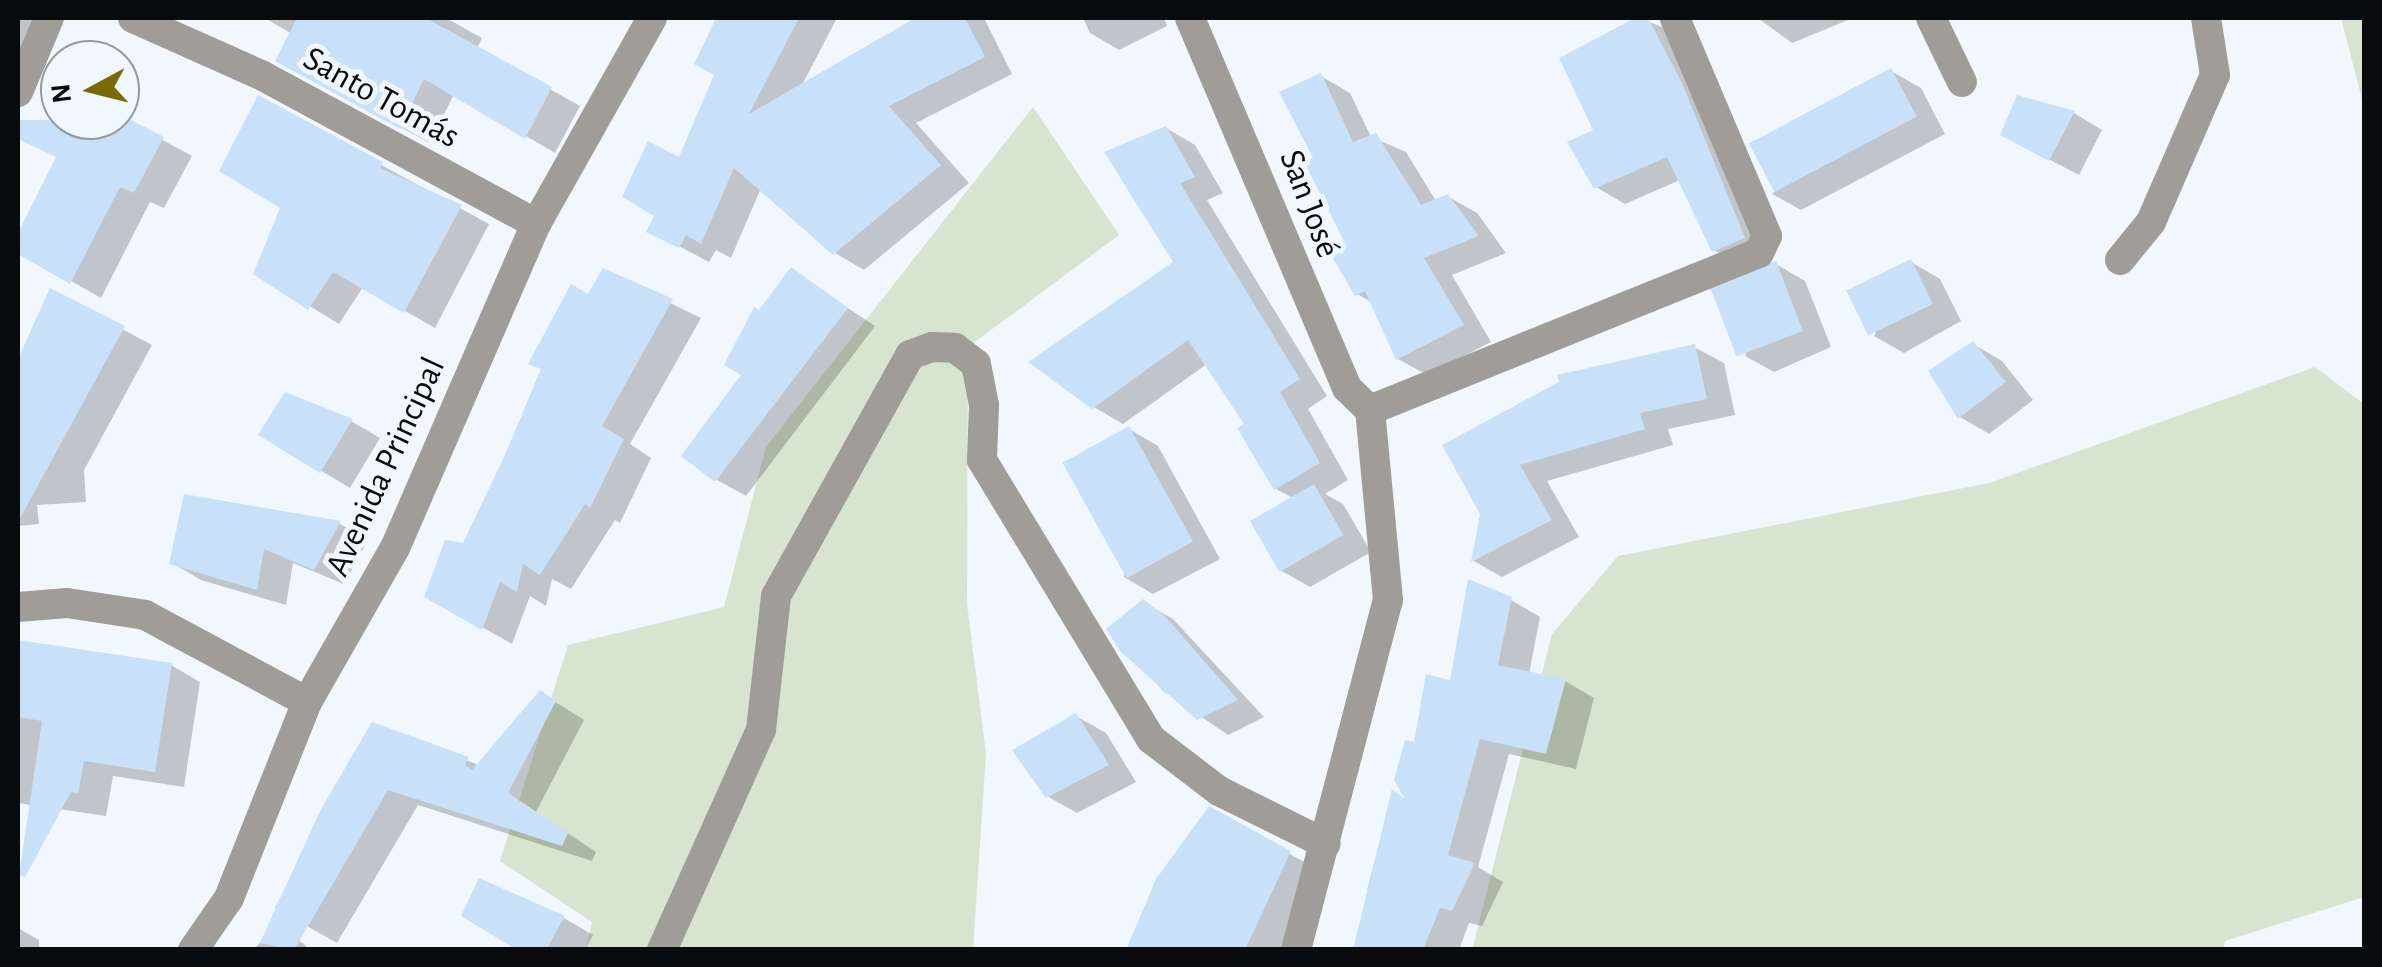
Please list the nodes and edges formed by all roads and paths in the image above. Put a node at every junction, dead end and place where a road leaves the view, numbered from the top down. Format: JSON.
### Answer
{"nodes":[{"id":1,"x":50,"y":18,"type":"edge"},
{"id":2,"x":133,"y":18,"type":"edge"},
{"id":3,"x":652,"y":18,"type":"edge"},
{"id":4,"x":1190,"y":18,"type":"edge"},
{"id":5,"x":1676,"y":18,"type":"edge"},
{"id":6,"x":1931,"y":18,"type":"edge"},
{"id":7,"x":2206,"y":18,"type":"edge"},
{"id":8,"x":1962,"y":82,"type":"dead end"},
{"id":9,"x":18,"y":92,"type":"edge"},
{"id":10,"x":536,"y":224,"type":"junction"},
{"id":11,"x":2120,"y":260,"type":"dead end"},
{"id":12,"x":1370,"y":410,"type":"junction"},
{"id":13,"x":18,"y":607,"type":"edge"},
{"id":14,"x":308,"y":702,"type":"junction"},
{"id":15,"x":1326,"y":844,"type":"junction"},
{"id":16,"x":193,"y":950,"type":"edge"},
{"id":17,"x":662,"y":950,"type":"edge"},
{"id":18,"x":1296,"y":950,"type":"edge"}],
"edges":[{"from":1,"to":9,"type":"street"},
{"from":2,"to":10,"type":"street","name":"Santo Tomás"},
{"from":3,"to":10,"type":"street","name":"Avenida Principal"},
{"from":4,"to":12,"type":"street","name":"San José"},
{"from":5,"to":12,"type":"street"},
{"from":6,"to":8,"type":"street"},
{"from":7,"to":11,"type":"street"},
{"from":10,"to":14,"type":"street","name":"Avenida Principal"},
{"from":12,"to":15,"type":"street"},
{"from":13,"to":14,"type":"street"},
{"from":14,"to":16,"type":"street","name":"Avenida Principal"},
{"from":15,"to":17,"type":"street"},
{"from":15,"to":18,"type":"street"}]}
